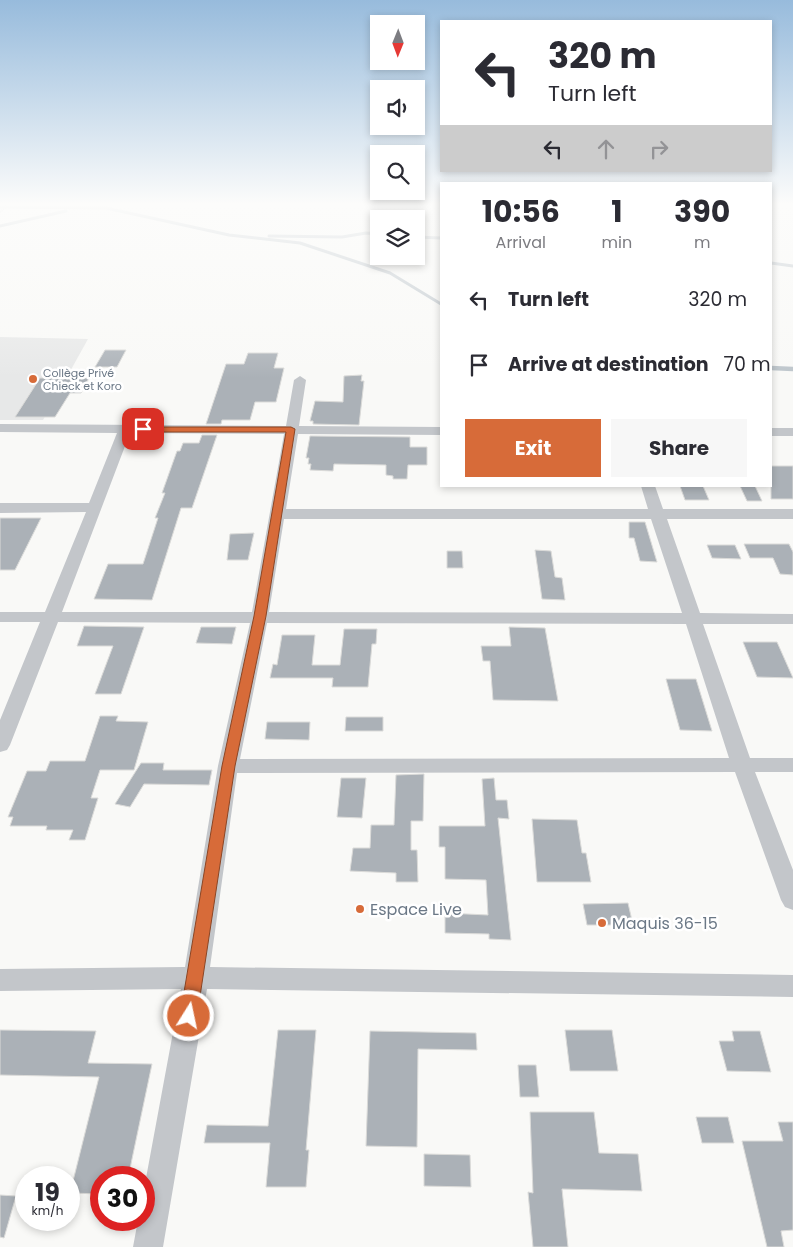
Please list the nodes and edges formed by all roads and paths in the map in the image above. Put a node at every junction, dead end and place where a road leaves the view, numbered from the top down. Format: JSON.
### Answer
{"nodes":[{"id":1,"x":300,"y":380,"type":"dead end"},
{"id":2,"x":0,"y":428,"type":"edge"},
{"id":3,"x":125,"y":429,"type":"junction"},
{"id":4,"x":291,"y":429,"type":"junction"},
{"id":5,"x":440,"y":431,"type":"edge"},
{"id":6,"x":772,"y":432,"type":"edge"},
{"id":7,"x":793,"y":432,"type":"edge"},
{"id":8,"x":648,"y":487,"type":"edge"},
{"id":9,"x":96,"y":507,"type":"junction"},
{"id":10,"x":0,"y":508,"type":"edge"},
{"id":11,"x":277,"y":514,"type":"junction"},
{"id":12,"x":657,"y":514,"type":"junction"},
{"id":13,"x":793,"y":514,"type":"edge"},
{"id":14,"x":260,"y":616,"type":"junction"},
{"id":15,"x":0,"y":617,"type":"edge"},
{"id":16,"x":49,"y":618,"type":"junction"},
{"id":17,"x":693,"y":618,"type":"junction"},
{"id":18,"x":793,"y":619,"type":"edge"},
{"id":19,"x":0,"y":745,"type":"edge"},
{"id":20,"x":793,"y":765,"type":"edge"},
{"id":21,"x":228,"y":766,"type":"junction"},
{"id":22,"x":742,"y":766,"type":"junction"},
{"id":23,"x":793,"y":900,"type":"edge"},
{"id":24,"x":196,"y":978,"type":"junction"},
{"id":25,"x":0,"y":980,"type":"edge"},
{"id":26,"x":793,"y":986,"type":"edge"},
{"id":27,"x":148,"y":1247,"type":"edge"}],
"edges":[{"from":1,"to":4,"type":"street"},
{"from":2,"to":3,"type":"street"},
{"from":3,"to":4,"type":"street"},
{"from":3,"to":9,"type":"street"},
{"from":4,"to":5,"type":"street"},
{"from":4,"to":11,"type":"street"},
{"from":6,"to":7,"type":"street"},
{"from":8,"to":12,"type":"street"},
{"from":9,"to":10,"type":"street"},
{"from":9,"to":16,"type":"street"},
{"from":11,"to":12,"type":"street"},
{"from":11,"to":14,"type":"street"},
{"from":12,"to":13,"type":"street"},
{"from":12,"to":17,"type":"street"},
{"from":14,"to":16,"type":"street"},
{"from":14,"to":17,"type":"street"},
{"from":14,"to":21,"type":"street"},
{"from":15,"to":16,"type":"street"},
{"from":16,"to":19,"type":"street"},
{"from":17,"to":18,"type":"street"},
{"from":17,"to":22,"type":"street"},
{"from":20,"to":22,"type":"street"},
{"from":21,"to":22,"type":"street"},
{"from":21,"to":24,"type":"street"},
{"from":22,"to":23,"type":"street"},
{"from":24,"to":25,"type":"street"},
{"from":24,"to":26,"type":"street"},
{"from":24,"to":27,"type":"street"}]}
